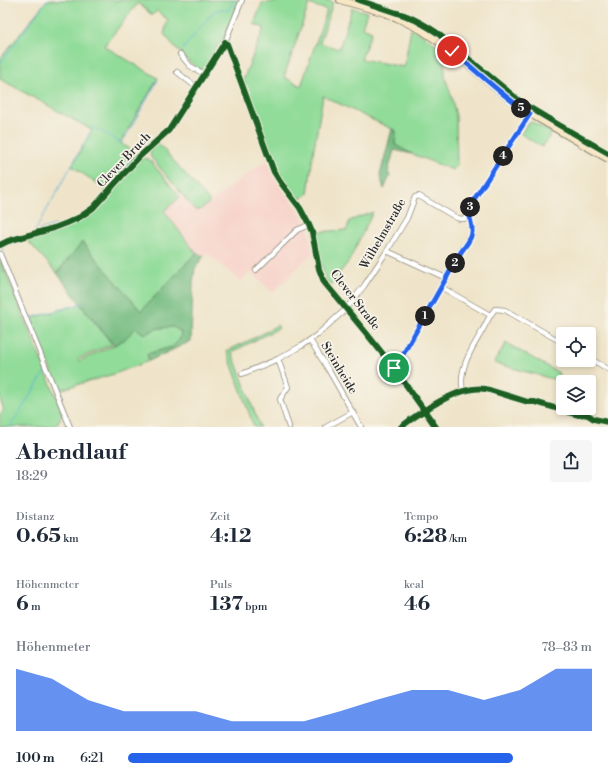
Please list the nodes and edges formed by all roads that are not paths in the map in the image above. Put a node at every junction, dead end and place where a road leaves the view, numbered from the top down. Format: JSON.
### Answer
{"nodes":[{"id":1,"x":242,"y":0,"type":"edge"},
{"id":2,"x":340,"y":0,"type":"edge"},
{"id":3,"x":225,"y":42,"type":"junction"},
{"id":4,"x":180,"y":54,"type":"dead end"},
{"id":5,"x":177,"y":72,"type":"dead end"},
{"id":6,"x":204,"y":74,"type":"junction"},
{"id":7,"x":196,"y":87,"type":"junction"},
{"id":8,"x":530,"y":114,"type":"junction"},
{"id":9,"x":608,"y":159,"type":"edge"},
{"id":10,"x":469,"y":218,"type":"junction"},
{"id":11,"x":309,"y":224,"type":"junction"},
{"id":12,"x":0,"y":245,"type":"edge"},
{"id":13,"x":387,"y":251,"type":"junction"},
{"id":14,"x":0,"y":254,"type":"edge"},
{"id":15,"x":256,"y":270,"type":"dead end"},
{"id":16,"x":446,"y":278,"type":"junction"},
{"id":17,"x":441,"y":287,"type":"junction"},
{"id":18,"x":346,"y":309,"type":"junction"},
{"id":19,"x":490,"y":315,"type":"junction"},
{"id":20,"x":556,"y":339,"type":"edge"},
{"id":21,"x":310,"y":340,"type":"junction"},
{"id":22,"x":278,"y":359,"type":"junction"},
{"id":23,"x":596,"y":362,"type":"edge"},
{"id":24,"x":394,"y":368,"type":"junction"},
{"id":25,"x":608,"y":369,"type":"edge"},
{"id":26,"x":242,"y":374,"type":"dead end"},
{"id":27,"x":463,"y":391,"type":"junction"},
{"id":28,"x":424,"y":411,"type":"junction"},
{"id":29,"x":353,"y":412,"type":"junction"},
{"id":30,"x":608,"y":422,"type":"edge"},
{"id":31,"x":70,"y":427,"type":"edge"},
{"id":32,"x":289,"y":427,"type":"edge"},
{"id":33,"x":326,"y":427,"type":"edge"},
{"id":34,"x":361,"y":427,"type":"edge"},
{"id":35,"x":401,"y":427,"type":"edge"},
{"id":36,"x":436,"y":427,"type":"edge"}],
"edges":[{"from":1,"to":3,"type":"street"},
{"from":2,"to":8,"type":"main road"},
{"from":3,"to":6,"type":"street","name":"Clever Bruch"},
{"from":3,"to":11,"type":"street","name":"Clever Straße"},
{"from":4,"to":6,"type":"street"},
{"from":5,"to":7,"type":"street"},
{"from":6,"to":7,"type":"street","name":"Clever Bruch"},
{"from":7,"to":12,"type":"street","name":"Clever Bruch"},
{"from":8,"to":9,"type":"main road"},
{"from":8,"to":10,"type":"street"},
{"from":10,"to":13,"type":"street","name":"Wilhelmstraße"},
{"from":10,"to":16,"type":"street"},
{"from":11,"to":15,"type":"street"},
{"from":11,"to":18,"type":"street","name":"Clever Straße"},
{"from":13,"to":16,"type":"street"},
{"from":13,"to":18,"type":"street","name":"Wilhelmstraße"},
{"from":14,"to":31,"type":"street"},
{"from":16,"to":17,"type":"street"},
{"from":17,"to":19,"type":"street"},
{"from":17,"to":24,"type":"street"},
{"from":18,"to":21,"type":"street","name":"Steinheide"},
{"from":18,"to":24,"type":"street","name":"Clever Straße"},
{"from":19,"to":20,"type":"street"},
{"from":19,"to":27,"type":"street"},
{"from":21,"to":22,"type":"street"},
{"from":21,"to":29,"type":"street","name":"Steinheide"},
{"from":22,"to":26,"type":"street"},
{"from":22,"to":32,"type":"street"},
{"from":23,"to":25,"type":"street"},
{"from":24,"to":28,"type":"street","name":"Clever Straße"},
{"from":27,"to":28,"type":"street"},
{"from":27,"to":30,"type":"street"},
{"from":28,"to":35,"type":"street"},
{"from":28,"to":36,"type":"street","name":"Clever Straße"},
{"from":29,"to":33,"type":"street"},
{"from":29,"to":34,"type":"street","name":"Steinheide"}]}
